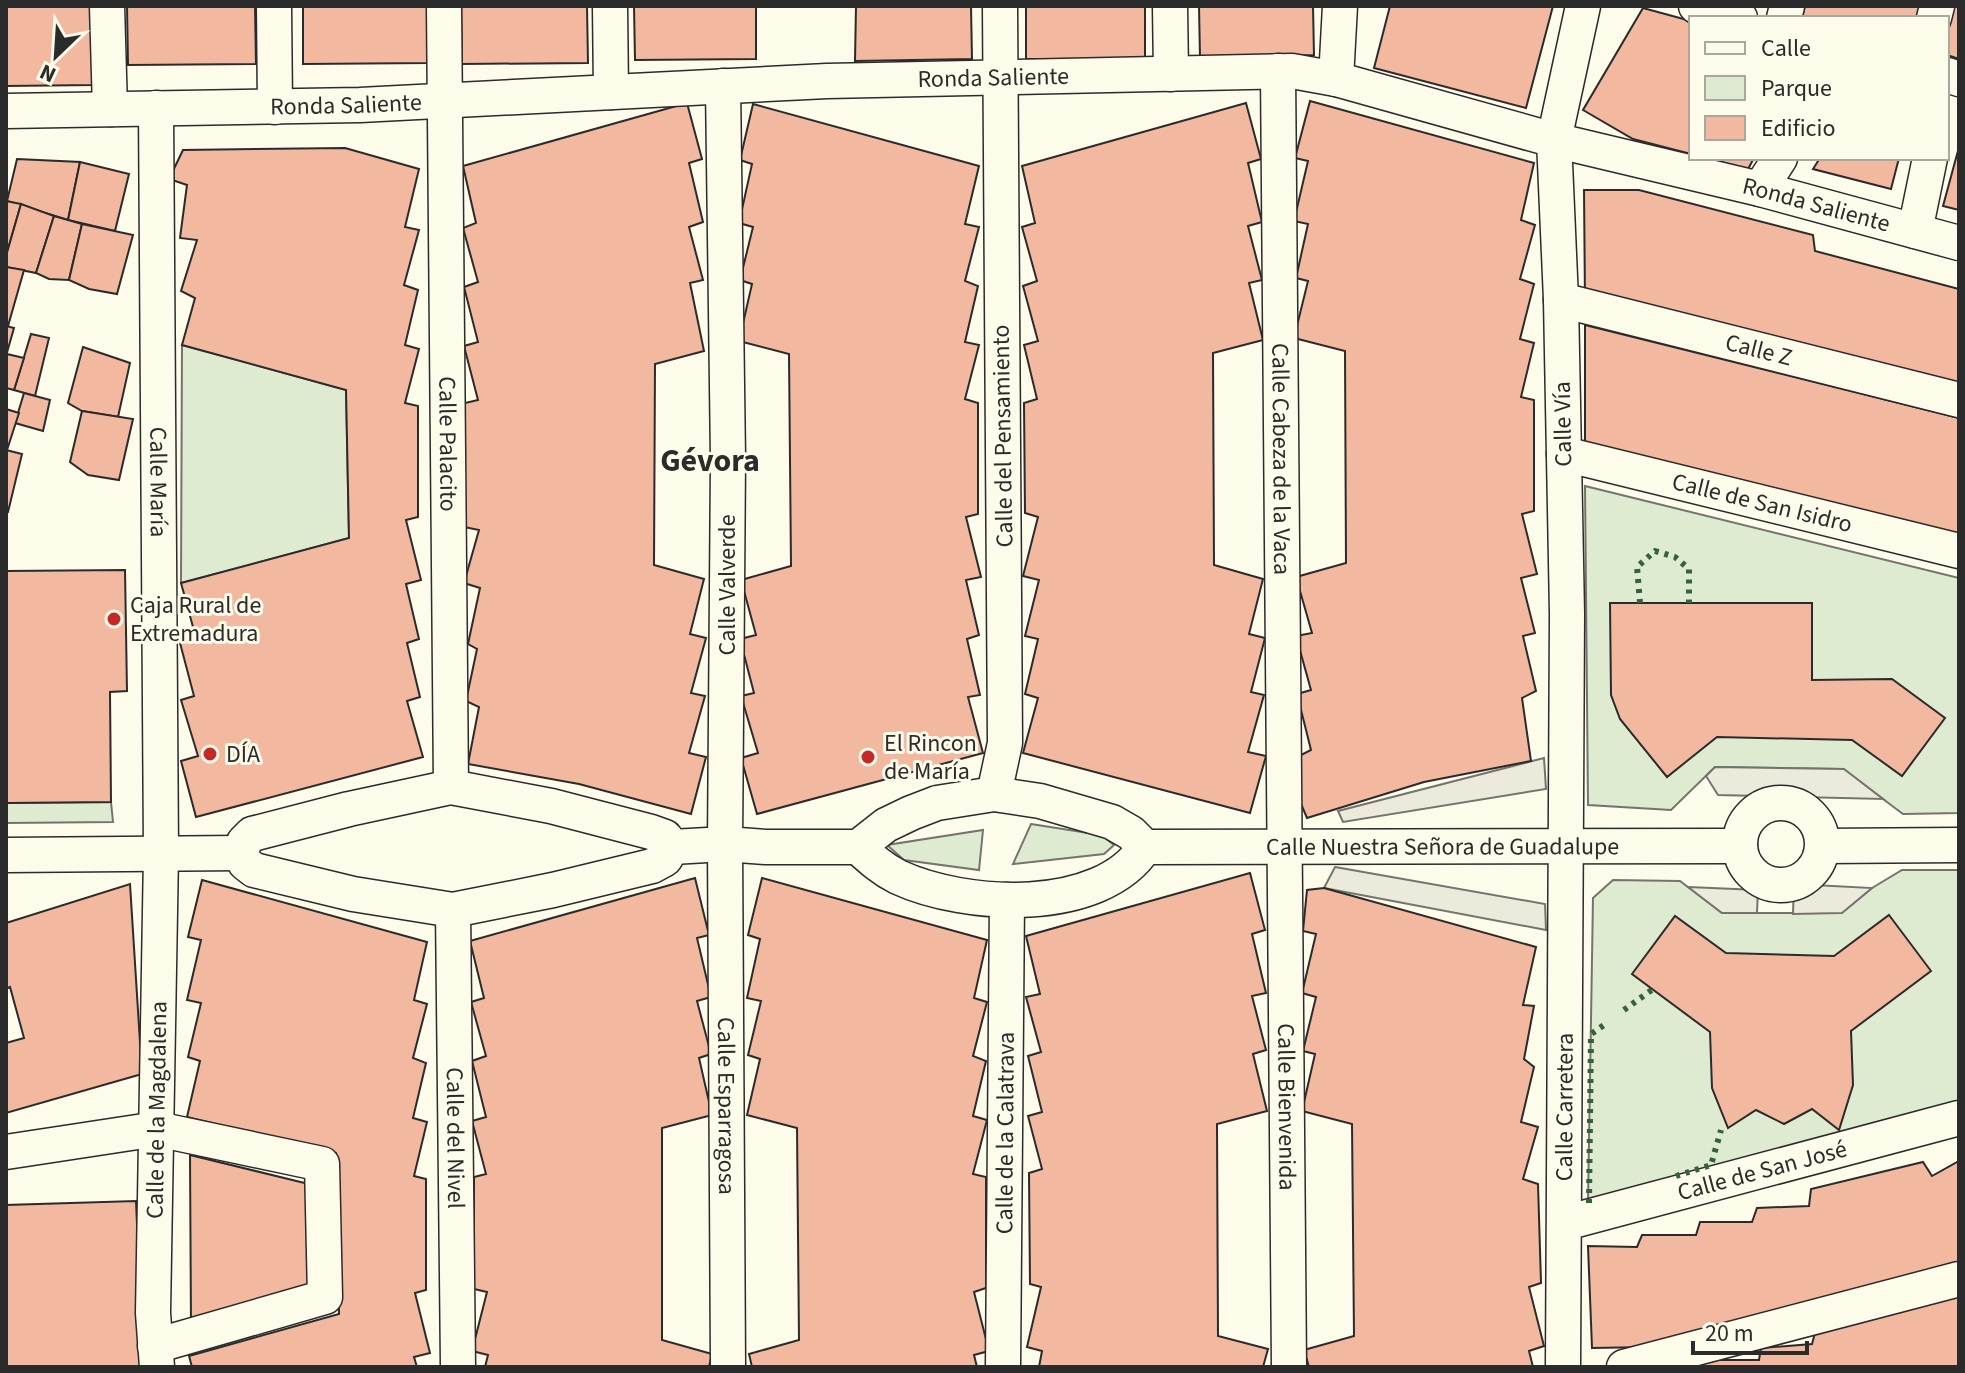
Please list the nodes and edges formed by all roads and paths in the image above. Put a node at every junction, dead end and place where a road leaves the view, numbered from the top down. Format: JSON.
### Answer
{"nodes":[{"id":1,"x":107,"y":6,"type":"edge"},
{"id":2,"x":274,"y":6,"type":"edge"},
{"id":3,"x":444,"y":6,"type":"edge"},
{"id":4,"x":610,"y":6,"type":"edge"},
{"id":5,"x":1000,"y":6,"type":"edge"},
{"id":6,"x":1170,"y":6,"type":"edge"},
{"id":7,"x":1340,"y":6,"type":"edge"},
{"id":8,"x":1583,"y":6,"type":"edge"},
{"id":9,"x":1696,"y":6,"type":"edge"},
{"id":10,"x":1733,"y":16,"type":"edge"},
{"id":11,"x":1278,"y":71,"type":"junction"},
{"id":12,"x":1171,"y":74,"type":"junction"},
{"id":13,"x":1000,"y":77,"type":"junction"},
{"id":14,"x":1336,"y":79,"type":"junction"},
{"id":15,"x":723,"y":86,"type":"junction"},
{"id":16,"x":611,"y":92,"type":"junction"},
{"id":17,"x":445,"y":100,"type":"junction"},
{"id":18,"x":275,"y":107,"type":"junction"},
{"id":19,"x":156,"y":108,"type":"junction"},
{"id":20,"x":110,"y":109,"type":"junction"},
{"id":21,"x":6,"y":111,"type":"edge"},
{"id":22,"x":1554,"y":140,"type":"junction"},
{"id":23,"x":1779,"y":160,"type":"edge"},
{"id":24,"x":1930,"y":160,"type":"edge"},
{"id":25,"x":1760,"y":189,"type":"junction"},
{"id":26,"x":1915,"y":231,"type":"junction"},
{"id":27,"x":1959,"y":243,"type":"edge"},
{"id":28,"x":1561,"y":300,"type":"junction"},
{"id":29,"x":1959,"y":400,"type":"edge"},
{"id":30,"x":1564,"y":454,"type":"junction"},
{"id":31,"x":1959,"y":551,"type":"edge"},
{"id":32,"x":451,"y":787,"type":"junction"},
{"id":33,"x":994,"y":794,"type":"junction"},
{"id":34,"x":725,"y":844,"type":"junction"},
{"id":35,"x":1959,"y":845,"type":"edge"},
{"id":36,"x":1284,"y":846,"type":"junction"},
{"id":37,"x":1568,"y":846,"type":"junction"},
{"id":38,"x":1740,"y":846,"type":"junction"},
{"id":39,"x":1823,"y":846,"type":"junction"},
{"id":40,"x":672,"y":847,"type":"junction"},
{"id":41,"x":858,"y":847,"type":"junction"},
{"id":42,"x":1145,"y":847,"type":"junction"},
{"id":43,"x":241,"y":853,"type":"junction"},
{"id":44,"x":161,"y":854,"type":"junction"},
{"id":45,"x":6,"y":855,"type":"edge"},
{"id":46,"x":1007,"y":900,"type":"junction"},
{"id":47,"x":453,"y":910,"type":"junction"},
{"id":48,"x":1959,"y":1118,"type":"edge"},
{"id":49,"x":157,"y":1129,"type":"junction"},
{"id":50,"x":6,"y":1152,"type":"edge"},
{"id":51,"x":1565,"y":1223,"type":"junction"},
{"id":52,"x":1959,"y":1279,"type":"edge"},
{"id":53,"x":156,"y":1356,"type":"edge"},
{"id":54,"x":458,"y":1367,"type":"edge"},
{"id":55,"x":728,"y":1367,"type":"edge"},
{"id":56,"x":1003,"y":1367,"type":"edge"},
{"id":57,"x":1289,"y":1367,"type":"edge"},
{"id":58,"x":1563,"y":1367,"type":"edge"},
{"id":59,"x":1624,"y":1367,"type":"edge"}],
"edges":[{"from":1,"to":20,"type":"street"},
{"from":2,"to":18,"type":"street"},
{"from":3,"to":17,"type":"street","name":"Calle Palacito"},
{"from":4,"to":16,"type":"street"},
{"from":5,"to":13,"type":"street","name":"Calle del Pensamiento"},
{"from":6,"to":12,"type":"street"},
{"from":7,"to":14,"type":"street"},
{"from":8,"to":22,"type":"street","name":"Calle Vía"},
{"from":9,"to":10,"type":"street"},
{"from":11,"to":12,"type":"street","name":"Ronda Saliente"},
{"from":11,"to":14,"type":"street","name":"Ronda Saliente"},
{"from":11,"to":36,"type":"street","name":"Calle Cabeza de la Vaca"},
{"from":12,"to":13,"type":"street","name":"Ronda Saliente"},
{"from":13,"to":15,"type":"street","name":"Ronda Saliente"},
{"from":13,"to":33,"type":"street","name":"Calle del Pensamiento"},
{"from":14,"to":22,"type":"street","name":"Ronda Saliente"},
{"from":15,"to":16,"type":"street","name":"Ronda Saliente"},
{"from":15,"to":34,"type":"street","name":"Calle Valverde"},
{"from":16,"to":17,"type":"street","name":"Ronda Saliente"},
{"from":17,"to":18,"type":"street","name":"Ronda Saliente"},
{"from":17,"to":32,"type":"street","name":"Calle Palacito"},
{"from":18,"to":19,"type":"street","name":"Ronda Saliente"},
{"from":19,"to":20,"type":"street","name":"Ronda Saliente"},
{"from":19,"to":44,"type":"street","name":"Calle María"},
{"from":20,"to":21,"type":"street","name":"Ronda Saliente"},
{"from":22,"to":25,"type":"street","name":"Ronda Saliente"},
{"from":22,"to":28,"type":"street","name":"Calle Vía"},
{"from":23,"to":25,"type":"street"},
{"from":24,"to":26,"type":"street"},
{"from":25,"to":26,"type":"street","name":"Ronda Saliente"},
{"from":26,"to":27,"type":"street","name":"Ronda Saliente"},
{"from":28,"to":29,"type":"street","name":"Calle Z"},
{"from":28,"to":30,"type":"street","name":"Calle Vía"},
{"from":30,"to":31,"type":"street","name":"Calle de San Isidro"},
{"from":30,"to":37,"type":"street","name":"Calle Vía"},
{"from":32,"to":40,"type":"street"},
{"from":32,"to":43,"type":"street"},
{"from":33,"to":41,"type":"street"},
{"from":33,"to":42,"type":"street"},
{"from":34,"to":40,"type":"street"},
{"from":34,"to":41,"type":"street"},
{"from":34,"to":55,"type":"street","name":"Calle Esparragosa"},
{"from":35,"to":39,"type":"street"},
{"from":36,"to":37,"type":"street","name":"Calle Nuestra Señora de Guadalupe"},
{"from":36,"to":42,"type":"street","name":"Calle Nuestra Señora de Guadalupe"},
{"from":36,"to":57,"type":"street","name":"Calle Bienvenida"},
{"from":37,"to":38,"type":"street","name":"Calle Nuestra Señora de Guadalupe"},
{"from":37,"to":51,"type":"street","name":"Calle Carretera"},
{"from":38,"to":39,"type":"street"},
{"from":38,"to":39,"type":"street"},
{"from":40,"to":47,"type":"street"},
{"from":41,"to":46,"type":"street"},
{"from":42,"to":46,"type":"street"},
{"from":43,"to":44,"type":"street"},
{"from":43,"to":47,"type":"street"},
{"from":44,"to":45,"type":"street"},
{"from":44,"to":49,"type":"street","name":"Calle de la Magdalena"},
{"from":46,"to":56,"type":"street","name":"Calle de la Calatrava"},
{"from":47,"to":54,"type":"street","name":"Calle del Nivel"},
{"from":48,"to":51,"type":"street","name":"Calle de San José"},
{"from":49,"to":50,"type":"street"},
{"from":49,"to":53,"type":"street","name":"Calle de la Magdalena"},
{"from":49,"to":53,"type":"street"},
{"from":51,"to":58,"type":"street","name":"Calle Carretera"},
{"from":52,"to":59,"type":"street"}]}
